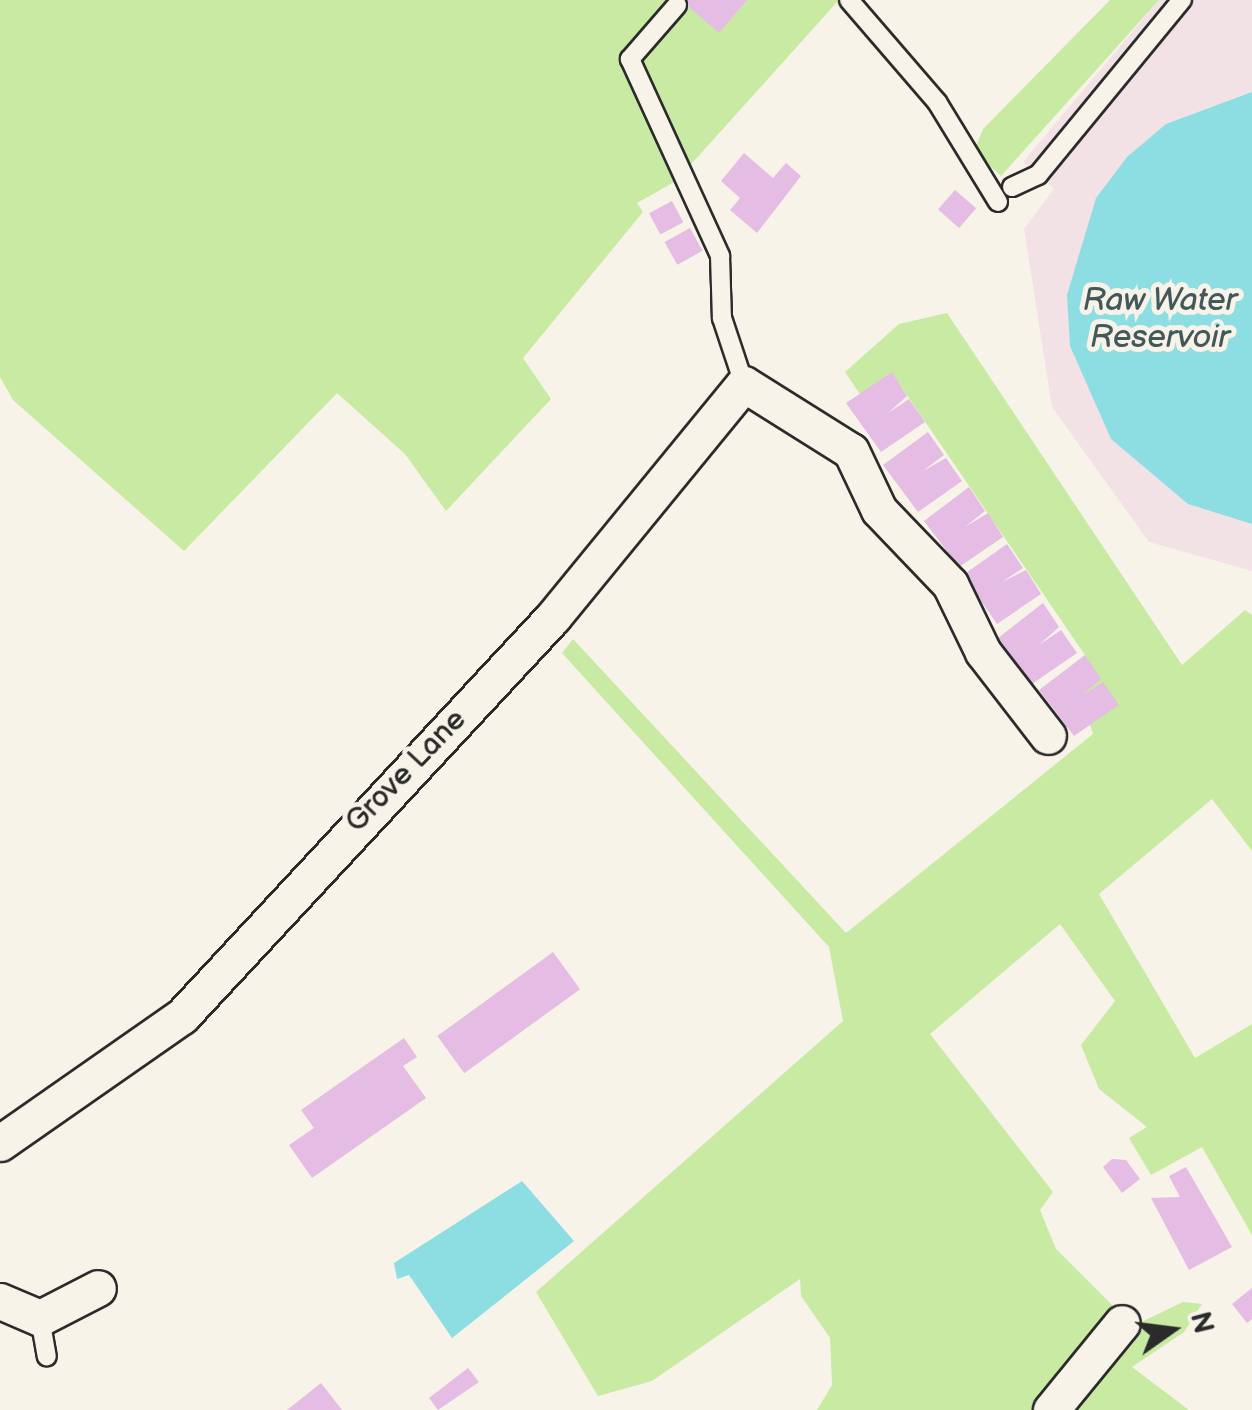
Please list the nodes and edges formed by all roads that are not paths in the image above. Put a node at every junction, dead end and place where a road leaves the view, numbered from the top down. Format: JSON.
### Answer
{"nodes":[{"id":1,"x":848,"y":0,"type":"edge"},
{"id":2,"x":1182,"y":0,"type":"edge"},
{"id":3,"x":677,"y":4,"type":"dead end"},
{"id":4,"x":1012,"y":187,"type":"dead end"},
{"id":5,"x":998,"y":202,"type":"dead end"},
{"id":6,"x":744,"y":384,"type":"junction"},
{"id":7,"x":1048,"y":736,"type":"dead end"},
{"id":8,"x":0,"y":1142,"type":"edge"},
{"id":9,"x":98,"y":1288,"type":"dead end"},
{"id":10,"x":0,"y":1301,"type":"edge"},
{"id":11,"x":40,"y":1318,"type":"junction"},
{"id":12,"x":1122,"y":1324,"type":"dead end"},
{"id":13,"x":47,"y":1356,"type":"dead end"},
{"id":14,"x":1051,"y":1410,"type":"edge"}],
"edges":[{"from":1,"to":5,"type":"lane"},
{"from":2,"to":4,"type":"lane"},
{"from":3,"to":6,"type":"lane"},
{"from":6,"to":7,"type":"street"},
{"from":6,"to":8,"type":"street","name":"Grove Lane"},
{"from":9,"to":11,"type":"street"},
{"from":10,"to":11,"type":"street"},
{"from":11,"to":13,"type":"lane"},
{"from":12,"to":14,"type":"street"}]}
